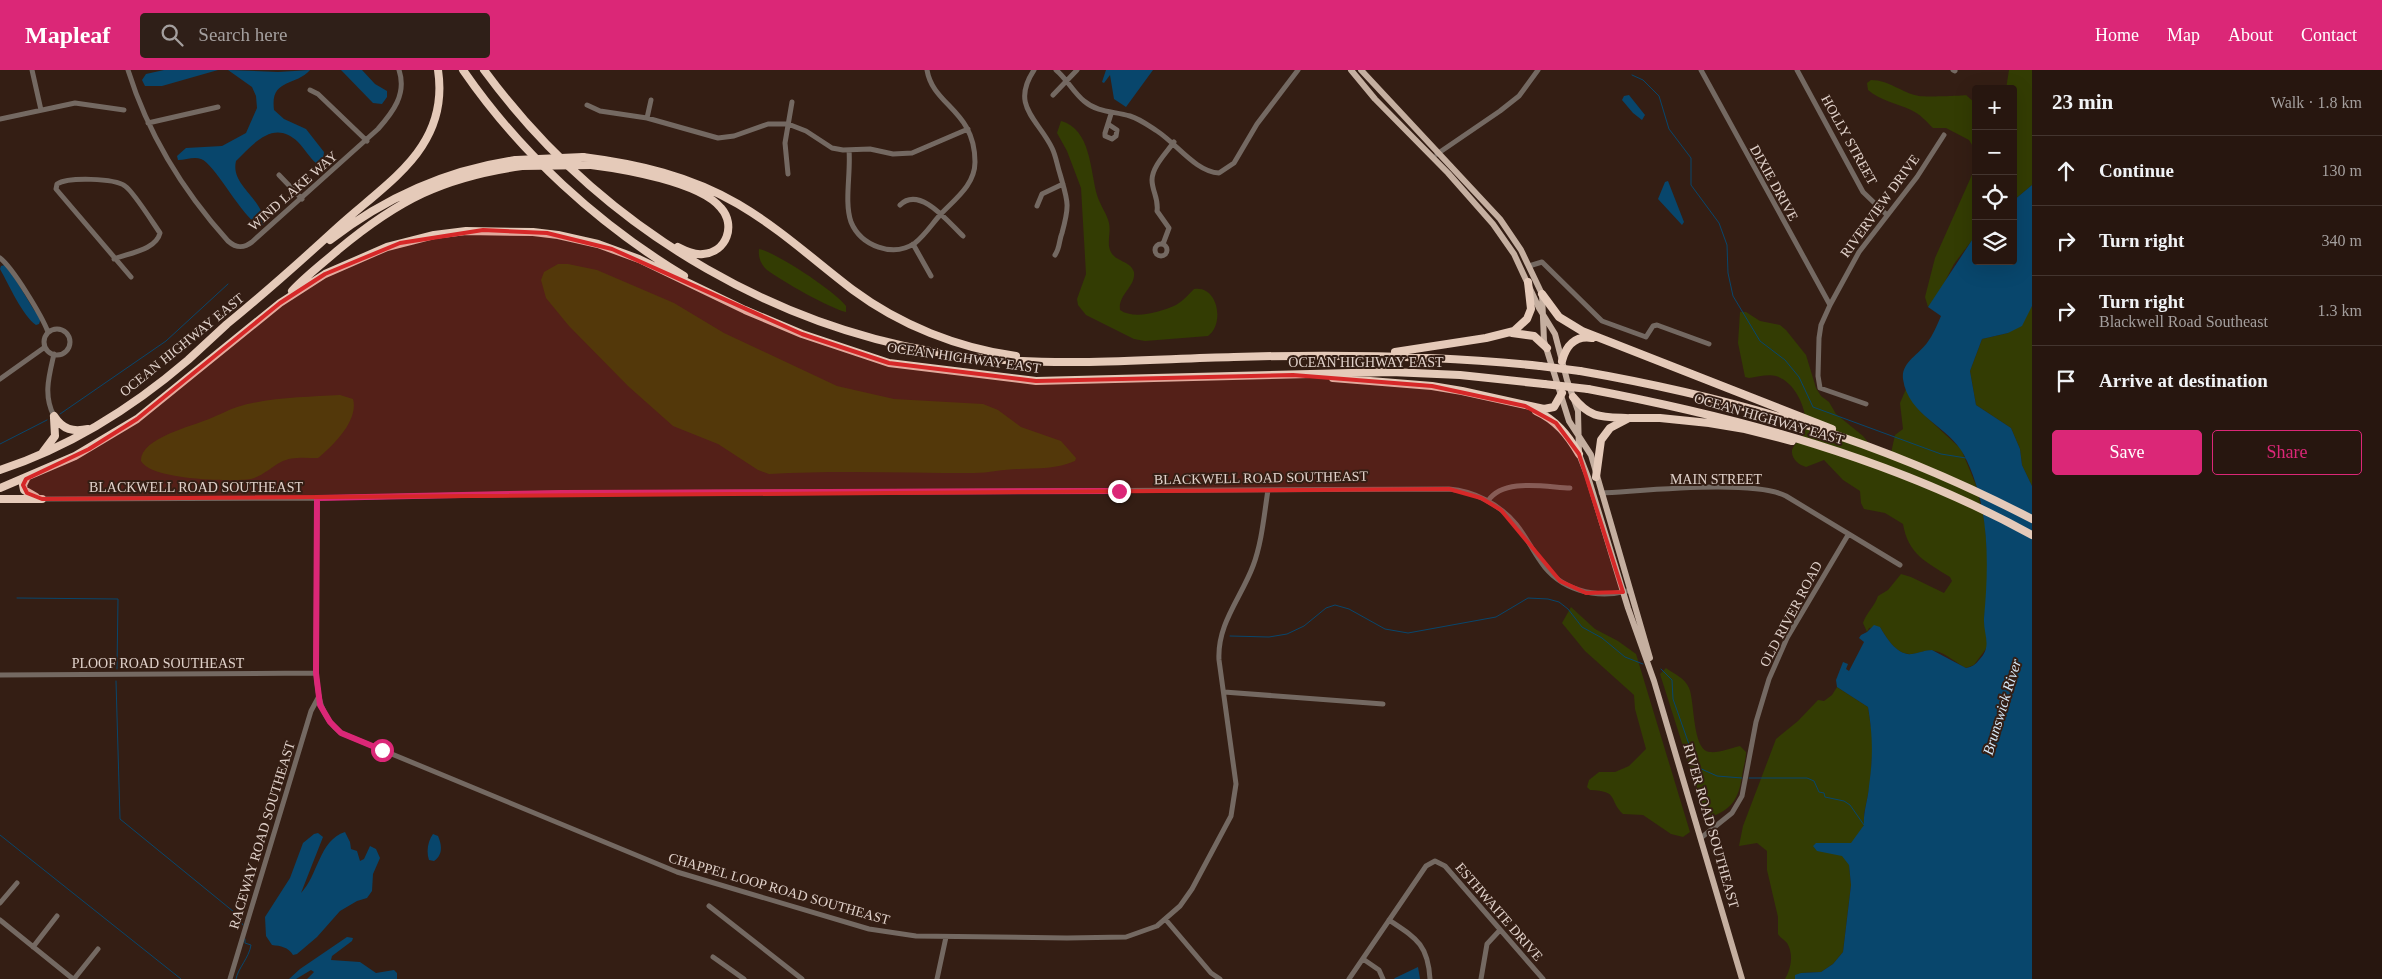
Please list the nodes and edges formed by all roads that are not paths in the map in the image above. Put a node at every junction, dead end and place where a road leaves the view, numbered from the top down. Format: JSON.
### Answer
{"nodes":[{"id":1,"x":32,"y":70,"type":"edge"},
{"id":2,"x":128,"y":70,"type":"edge"},
{"id":3,"x":399,"y":70,"type":"edge"},
{"id":4,"x":438,"y":70,"type":"edge"},
{"id":5,"x":463,"y":70,"type":"edge"},
{"id":6,"x":484,"y":70,"type":"edge"},
{"id":7,"x":926,"y":70,"type":"edge"},
{"id":8,"x":1034,"y":70,"type":"edge"},
{"id":9,"x":1056,"y":70,"type":"edge"},
{"id":10,"x":1077,"y":70,"type":"edge"},
{"id":11,"x":1298,"y":70,"type":"edge"},
{"id":12,"x":1351,"y":70,"type":"edge"},
{"id":13,"x":1361,"y":70,"type":"edge"},
{"id":14,"x":1538,"y":70,"type":"edge"},
{"id":15,"x":1701,"y":70,"type":"edge"},
{"id":16,"x":1797,"y":70,"type":"edge"},
{"id":17,"x":1068,"y":81,"type":"junction"},
{"id":18,"x":310,"y":90,"type":"dead end"},
{"id":19,"x":1053,"y":95,"type":"dead end"},
{"id":20,"x":650,"y":100,"type":"dead end"},
{"id":21,"x":792,"y":102,"type":"dead end"},
{"id":22,"x":587,"y":104,"type":"dead end"},
{"id":23,"x":218,"y":107,"type":"dead end"},
{"id":24,"x":41,"y":110,"type":"junction"},
{"id":25,"x":124,"y":110,"type":"dead end"},
{"id":26,"x":1111,"y":114,"type":"junction"},
{"id":27,"x":647,"y":118,"type":"junction"},
{"id":28,"x":0,"y":119,"type":"edge"},
{"id":29,"x":148,"y":123,"type":"junction"},
{"id":30,"x":788,"y":124,"type":"junction"},
{"id":31,"x":1108,"y":124,"type":"dead end"},
{"id":32,"x":968,"y":129,"type":"junction"},
{"id":33,"x":1944,"y":135,"type":"dead end"},
{"id":34,"x":367,"y":141,"type":"junction"},
{"id":35,"x":1174,"y":142,"type":"junction"},
{"id":36,"x":849,"y":150,"type":"junction"},
{"id":37,"x":1435,"y":155,"type":"junction"},
{"id":38,"x":788,"y":174,"type":"dead end"},
{"id":39,"x":279,"y":175,"type":"dead end"},
{"id":40,"x":1063,"y":184,"type":"junction"},
{"id":41,"x":302,"y":199,"type":"junction"},
{"id":42,"x":900,"y":205,"type":"dead end"},
{"id":43,"x":1037,"y":206,"type":"dead end"},
{"id":44,"x":1482,"y":211,"type":"junction"},
{"id":45,"x":941,"y":214,"type":"junction"},
{"id":46,"x":1887,"y":215,"type":"junction"},
{"id":47,"x":643,"y":228,"type":"junction"},
{"id":48,"x":963,"y":236,"type":"dead end"},
{"id":49,"x":912,"y":244,"type":"junction"},
{"id":50,"x":1163,"y":244,"type":"dead end"},
{"id":51,"x":1055,"y":254,"type":"dead end"},
{"id":52,"x":0,"y":258,"type":"edge"},
{"id":53,"x":114,"y":259,"type":"junction"},
{"id":54,"x":1529,"y":266,"type":"junction"},
{"id":55,"x":293,"y":268,"type":"junction"},
{"id":56,"x":931,"y":276,"type":"dead end"},
{"id":57,"x":131,"y":277,"type":"dead end"},
{"id":58,"x":1528,"y":282,"type":"junction"},
{"id":59,"x":1542,"y":294,"type":"junction"},
{"id":60,"x":280,"y":303,"type":"junction"},
{"id":61,"x":1830,"y":305,"type":"junction"},
{"id":62,"x":745,"y":310,"type":"junction"},
{"id":63,"x":1544,"y":316,"type":"junction"},
{"id":64,"x":48,"y":332,"type":"junction"},
{"id":65,"x":1507,"y":333,"type":"junction"},
{"id":66,"x":1606,"y":342,"type":"junction"},
{"id":67,"x":1709,"y":344,"type":"dead end"},
{"id":68,"x":45,"y":347,"type":"junction"},
{"id":69,"x":1547,"y":348,"type":"junction"},
{"id":70,"x":54,"y":354,"type":"junction"},
{"id":71,"x":1338,"y":355,"type":"junction"},
{"id":72,"x":1066,"y":361,"type":"junction"},
{"id":73,"x":1562,"y":361,"type":"junction"},
{"id":74,"x":1293,"y":375,"type":"junction"},
{"id":75,"x":0,"y":379,"type":"edge"},
{"id":76,"x":1562,"y":393,"type":"junction"},
{"id":77,"x":1573,"y":396,"type":"junction"},
{"id":78,"x":1866,"y":404,"type":"dead end"},
{"id":79,"x":1525,"y":406,"type":"junction"},
{"id":80,"x":54,"y":416,"type":"junction"},
{"id":81,"x":1629,"y":418,"type":"junction"},
{"id":82,"x":98,"y":426,"type":"junction"},
{"id":83,"x":1579,"y":435,"type":"junction"},
{"id":84,"x":1856,"y":440,"type":"junction"},
{"id":85,"x":1816,"y":445,"type":"junction"},
{"id":86,"x":1579,"y":454,"type":"junction"},
{"id":87,"x":40,"y":456,"type":"junction"},
{"id":88,"x":0,"y":470,"type":"edge"},
{"id":89,"x":1596,"y":477,"type":"junction"},
{"id":90,"x":26,"y":479,"type":"junction"},
{"id":91,"x":0,"y":488,"type":"edge"},
{"id":92,"x":1570,"y":488,"type":"dead end"},
{"id":93,"x":1268,"y":490,"type":"junction"},
{"id":94,"x":1601,"y":493,"type":"junction"},
{"id":95,"x":317,"y":498,"type":"junction"},
{"id":96,"x":0,"y":499,"type":"edge"},
{"id":97,"x":42,"y":499,"type":"junction"},
{"id":98,"x":1488,"y":501,"type":"junction"},
{"id":99,"x":2032,"y":519,"type":"edge"},
{"id":100,"x":1848,"y":534,"type":"junction"},
{"id":101,"x":2032,"y":535,"type":"edge"},
{"id":102,"x":1900,"y":565,"type":"dead end"},
{"id":103,"x":1626,"y":591,"type":"junction"},
{"id":104,"x":316,"y":673,"type":"junction"},
{"id":105,"x":0,"y":675,"type":"edge"},
{"id":106,"x":1224,"y":692,"type":"junction"},
{"id":107,"x":318,"y":698,"type":"junction"},
{"id":108,"x":1383,"y":704,"type":"dead end"},
{"id":109,"x":1702,"y":838,"type":"junction"},
{"id":110,"x":17,"y":883,"type":"dead end"},
{"id":111,"x":0,"y":903,"type":"edge"},
{"id":112,"x":709,"y":906,"type":"dead end"},
{"id":113,"x":57,"y":916,"type":"dead end"},
{"id":114,"x":0,"y":920,"type":"edge"},
{"id":115,"x":1166,"y":920,"type":"junction"},
{"id":116,"x":1389,"y":920,"type":"junction"},
{"id":117,"x":1500,"y":930,"type":"junction"},
{"id":118,"x":946,"y":937,"type":"junction"},
{"id":119,"x":33,"y":947,"type":"junction"},
{"id":120,"x":98,"y":949,"type":"dead end"},
{"id":121,"x":714,"y":957,"type":"dead end"},
{"id":122,"x":1363,"y":959,"type":"junction"},
{"id":123,"x":73,"y":979,"type":"edge"},
{"id":124,"x":230,"y":979,"type":"edge"},
{"id":125,"x":744,"y":979,"type":"edge"},
{"id":126,"x":802,"y":979,"type":"edge"},
{"id":127,"x":936,"y":979,"type":"edge"},
{"id":128,"x":1220,"y":979,"type":"edge"},
{"id":129,"x":1349,"y":979,"type":"edge"},
{"id":130,"x":1383,"y":979,"type":"edge"},
{"id":131,"x":1430,"y":979,"type":"edge"},
{"id":132,"x":1481,"y":979,"type":"edge"},
{"id":133,"x":1542,"y":979,"type":"edge"},
{"id":134,"x":1742,"y":979,"type":"edge"}],
"edges":[{"from":1,"to":24,"type":"street"},
{"from":2,"to":29,"type":"street","name":"WIND LAKE WAY"},
{"from":3,"to":34,"type":"street","name":"WIND LAKE WAY"},
{"from":4,"to":55,"type":"highway"},
{"from":5,"to":62,"type":"highway"},
{"from":6,"to":47,"type":"highway"},
{"from":7,"to":32,"type":"street"},
{"from":8,"to":40,"type":"street"},
{"from":9,"to":17,"type":"street"},
{"from":10,"to":17,"type":"street"},
{"from":11,"to":35,"type":"street"},
{"from":12,"to":37,"type":"main road"},
{"from":13,"to":37,"type":"main road"},
{"from":14,"to":37,"type":"street"},
{"from":15,"to":61,"type":"street","name":"DIXIE DRIVE"},
{"from":16,"to":46,"type":"street","name":"HOLLY STREET"},
{"from":17,"to":19,"type":"street"},
{"from":17,"to":26,"type":"street"},
{"from":18,"to":34,"type":"street"},
{"from":20,"to":27,"type":"street"},
{"from":21,"to":30,"type":"street"},
{"from":22,"to":27,"type":"street"},
{"from":23,"to":29,"type":"street"},
{"from":24,"to":25,"type":"street"},
{"from":24,"to":28,"type":"street"},
{"from":26,"to":31,"type":"street"},
{"from":26,"to":35,"type":"street"},
{"from":27,"to":30,"type":"street"},
{"from":29,"to":41,"type":"street","name":"WIND LAKE WAY"},
{"from":30,"to":36,"type":"street"},
{"from":30,"to":38,"type":"street"},
{"from":32,"to":36,"type":"street"},
{"from":32,"to":45,"type":"street"},
{"from":33,"to":46,"type":"street","name":"RIVERVIEW DRIVE"},
{"from":34,"to":41,"type":"street","name":"WIND LAKE WAY"},
{"from":35,"to":50,"type":"street"},
{"from":36,"to":49,"type":"street"},
{"from":37,"to":44,"type":"main road"},
{"from":37,"to":54,"type":"main road"},
{"from":39,"to":41,"type":"street"},
{"from":40,"to":43,"type":"street"},
{"from":40,"to":51,"type":"street"},
{"from":42,"to":45,"type":"street"},
{"from":44,"to":54,"type":"main road"},
{"from":44,"to":58,"type":"main road","name":"RIVER ROAD SOUTHEAST"},
{"from":45,"to":48,"type":"street"},
{"from":45,"to":49,"type":"street"},
{"from":46,"to":61,"type":"street","name":"RIVERVIEW DRIVE"},
{"from":47,"to":60,"type":"highway","bridge":true},
{"from":47,"to":72,"type":"highway"},
{"from":49,"to":56,"type":"street"},
{"from":52,"to":64,"type":"street"},
{"from":53,"to":53,"type":"street"},
{"from":53,"to":57,"type":"street"},
{"from":54,"to":59,"type":"main road","name":"RIVER ROAD SOUTHEAST"},
{"from":54,"to":67,"type":"street"},
{"from":55,"to":72,"type":"highway","bridge":true},
{"from":55,"to":82,"type":"highway","name":"OCEAN HIGHWAY EAST"},
{"from":58,"to":63,"type":"main road","name":"RIVER ROAD SOUTHEAST"},
{"from":58,"to":65,"type":"highway"},
{"from":59,"to":63,"type":"main road","name":"RIVER ROAD SOUTHEAST"},
{"from":59,"to":66,"type":"highway"},
{"from":60,"to":62,"type":"highway"},
{"from":60,"to":90,"type":"highway"},
{"from":61,"to":78,"type":"street","name":"RIVERVIEW DRIVE"},
{"from":62,"to":74,"type":"highway","name":"OCEAN HIGHWAY EAST"},
{"from":63,"to":69,"type":"main road","name":"RIVER ROAD SOUTHEAST"},
{"from":63,"to":73,"type":"main road","name":"RIVER ROAD SOUTHEAST"},
{"from":64,"to":68,"type":"street"},
{"from":64,"to":70,"type":"street"},
{"from":65,"to":69,"type":"highway"},
{"from":65,"to":71,"type":"highway"},
{"from":66,"to":73,"type":"highway"},
{"from":66,"to":84,"type":"highway"},
{"from":68,"to":70,"type":"street"},
{"from":68,"to":75,"type":"street"},
{"from":69,"to":76,"type":"main road","name":"RIVER ROAD SOUTHEAST"},
{"from":70,"to":80,"type":"street"},
{"from":71,"to":72,"type":"highway","name":"OCEAN HIGHWAY EAST"},
{"from":71,"to":84,"type":"highway","name":"OCEAN HIGHWAY EAST","bridge":true},
{"from":73,"to":77,"type":"main road","name":"RIVER ROAD SOUTHEAST"},
{"from":74,"to":79,"type":"highway"},
{"from":74,"to":85,"type":"highway","name":"OCEAN HIGHWAY EAST","bridge":true},
{"from":76,"to":79,"type":"highway"},
{"from":76,"to":83,"type":"main road","name":"RIVER ROAD SOUTHEAST"},
{"from":77,"to":81,"type":"highway"},
{"from":77,"to":83,"type":"main road","name":"RIVER ROAD SOUTHEAST"},
{"from":79,"to":86,"type":"highway"},
{"from":80,"to":82,"type":"highway"},
{"from":80,"to":87,"type":"highway"},
{"from":81,"to":85,"type":"highway"},
{"from":81,"to":89,"type":"highway"},
{"from":82,"to":87,"type":"highway","name":"OCEAN HIGHWAY EAST"},
{"from":83,"to":86,"type":"main road","name":"RIVER ROAD SOUTHEAST"},
{"from":83,"to":89,"type":"main road","name":"RIVER ROAD SOUTHEAST"},
{"from":84,"to":99,"type":"highway","name":"OCEAN HIGHWAY EAST"},
{"from":85,"to":101,"type":"highway","name":"OCEAN HIGHWAY EAST"},
{"from":86,"to":103,"type":"main road","name":"RIVER ROAD SOUTHEAST"},
{"from":87,"to":88,"type":"highway","name":"OCEAN HIGHWAY EAST"},
{"from":89,"to":94,"type":"main road","name":"RIVER ROAD SOUTHEAST"},
{"from":90,"to":91,"type":"highway"},
{"from":90,"to":97,"type":"highway"},
{"from":92,"to":98,"type":"street"},
{"from":93,"to":95,"type":"street","name":"BLACKWELL ROAD SOUTHEAST"},
{"from":93,"to":98,"type":"street","name":"BLACKWELL ROAD SOUTHEAST"},
{"from":93,"to":106,"type":"street","name":"CHAPPEL LOOP ROAD SOUTHEAST"},
{"from":94,"to":100,"type":"street","name":"MAIN STREET"},
{"from":94,"to":103,"type":"main road","name":"RIVER ROAD SOUTHEAST"},
{"from":95,"to":97,"type":"street","name":"BLACKWELL ROAD SOUTHEAST"},
{"from":95,"to":104,"type":"street","name":"CHAPPEL LOOP ROAD SOUTHEAST"},
{"from":96,"to":97,"type":"highway"},
{"from":98,"to":103,"type":"street","name":"BLACKWELL ROAD SOUTHEAST"},
{"from":100,"to":102,"type":"street","name":"MAIN STREET"},
{"from":100,"to":109,"type":"street","name":"OLD RIVER ROAD"},
{"from":103,"to":109,"type":"main road","name":"RIVER ROAD SOUTHEAST"},
{"from":104,"to":105,"type":"street","name":"PLOOF ROAD SOUTHEAST"},
{"from":104,"to":107,"type":"street","name":"CHAPPEL LOOP ROAD SOUTHEAST"},
{"from":106,"to":108,"type":"street"},
{"from":106,"to":115,"type":"street","name":"CHAPPEL LOOP ROAD SOUTHEAST"},
{"from":107,"to":118,"type":"street","name":"CHAPPEL LOOP ROAD SOUTHEAST"},
{"from":107,"to":124,"type":"street","name":"RACEWAY ROAD SOUTHEAST"},
{"from":109,"to":134,"type":"main road","name":"RIVER ROAD SOUTHEAST"},
{"from":110,"to":111,"type":"street"},
{"from":112,"to":126,"type":"street"},
{"from":113,"to":119,"type":"street"},
{"from":114,"to":119,"type":"street"},
{"from":115,"to":118,"type":"street","name":"CHAPPEL LOOP ROAD SOUTHEAST"},
{"from":115,"to":128,"type":"street"},
{"from":116,"to":117,"type":"street","name":"ESTHWAITE DRIVE"},
{"from":116,"to":122,"type":"street","name":"ESTHWAITE DRIVE"},
{"from":116,"to":131,"type":"street"},
{"from":117,"to":132,"type":"street"},
{"from":117,"to":133,"type":"street","name":"ESTHWAITE DRIVE"},
{"from":118,"to":127,"type":"street"},
{"from":119,"to":123,"type":"street"},
{"from":120,"to":123,"type":"street"},
{"from":121,"to":125,"type":"street"},
{"from":122,"to":129,"type":"street","name":"ESTHWAITE DRIVE"},
{"from":122,"to":130,"type":"street"}]}
